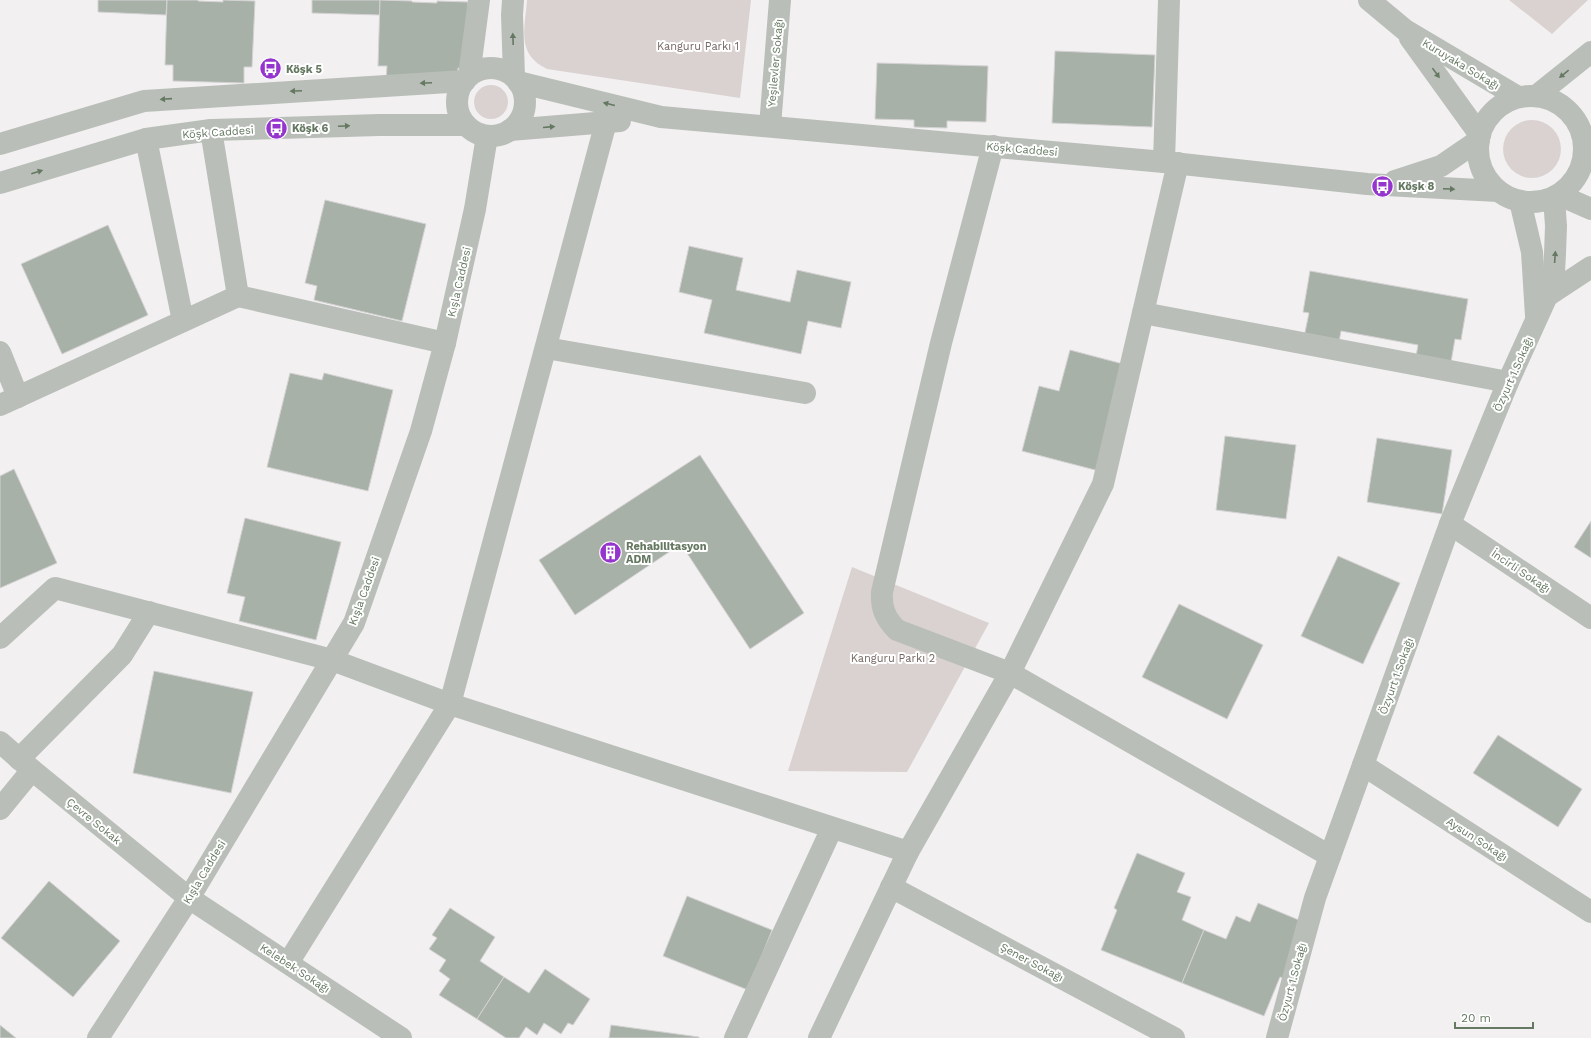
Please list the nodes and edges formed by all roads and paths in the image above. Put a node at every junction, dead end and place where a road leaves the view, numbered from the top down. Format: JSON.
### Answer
{"nodes":[{"id":1,"x":479,"y":0,"type":"edge"},
{"id":2,"x":513,"y":0,"type":"edge"},
{"id":3,"x":780,"y":0,"type":"edge"},
{"id":4,"x":1169,"y":0,"type":"edge"},
{"id":5,"x":1370,"y":0,"type":"edge"},
{"id":6,"x":1405,"y":30,"type":"junction"},
{"id":7,"x":1591,"y":52,"type":"edge"},
{"id":8,"x":467,"y":78,"type":"junction"},
{"id":9,"x":516,"y":80,"type":"junction"},
{"id":10,"x":1527,"y":96,"type":"junction"},
{"id":11,"x":661,"y":117,"type":"junction"},
{"id":12,"x":606,"y":122,"type":"junction"},
{"id":13,"x":466,"y":125,"type":"junction"},
{"id":14,"x":770,"y":126,"type":"junction"},
{"id":15,"x":211,"y":130,"type":"junction"},
{"id":16,"x":510,"y":130,"type":"junction"},
{"id":17,"x":1587,"y":132,"type":"edge"},
{"id":18,"x":487,"y":136,"type":"junction"},
{"id":19,"x":1479,"y":137,"type":"junction"},
{"id":20,"x":146,"y":139,"type":"junction"},
{"id":21,"x":0,"y":144,"type":"edge"},
{"id":22,"x":993,"y":146,"type":"junction"},
{"id":23,"x":1171,"y":162,"type":"junction"},
{"id":24,"x":0,"y":183,"type":"edge"},
{"id":25,"x":1382,"y":186,"type":"junction"},
{"id":26,"x":1498,"y":191,"type":"junction"},
{"id":27,"x":1557,"y":196,"type":"junction"},
{"id":28,"x":1520,"y":201,"type":"junction"},
{"id":29,"x":1591,"y":209,"type":"edge"},
{"id":30,"x":1591,"y":267,"type":"edge"},
{"id":31,"x":238,"y":296,"type":"junction"},
{"id":32,"x":1547,"y":296,"type":"junction"},
{"id":33,"x":1143,"y":313,"type":"junction"},
{"id":34,"x":183,"y":321,"type":"junction"},
{"id":35,"x":1536,"y":321,"type":"junction"},
{"id":36,"x":445,"y":343,"type":"junction"},
{"id":37,"x":546,"y":348,"type":"junction"},
{"id":38,"x":0,"y":352,"type":"edge"},
{"id":39,"x":1508,"y":382,"type":"junction"},
{"id":40,"x":805,"y":393,"type":"dead end"},
{"id":41,"x":9,"y":401,"type":"edge"},
{"id":42,"x":1450,"y":524,"type":"junction"},
{"id":43,"x":149,"y":612,"type":"junction"},
{"id":44,"x":1591,"y":618,"type":"edge"},
{"id":45,"x":0,"y":638,"type":"edge"},
{"id":46,"x":332,"y":660,"type":"junction"},
{"id":47,"x":1010,"y":673,"type":"junction"},
{"id":48,"x":450,"y":704,"type":"junction"},
{"id":49,"x":0,"y":742,"type":"edge"},
{"id":50,"x":26,"y":765,"type":"junction"},
{"id":51,"x":1363,"y":765,"type":"junction"},
{"id":52,"x":0,"y":809,"type":"edge"},
{"id":53,"x":832,"y":828,"type":"junction"},
{"id":54,"x":908,"y":852,"type":"junction"},
{"id":55,"x":1330,"y":856,"type":"junction"},
{"id":56,"x":891,"y":887,"type":"junction"},
{"id":57,"x":189,"y":898,"type":"junction"},
{"id":58,"x":1591,"y":912,"type":"edge"},
{"id":59,"x":288,"y":963,"type":"junction"},
{"id":60,"x":98,"y":1038,"type":"edge"},
{"id":61,"x":401,"y":1038,"type":"edge"},
{"id":62,"x":735,"y":1038,"type":"edge"},
{"id":63,"x":819,"y":1038,"type":"edge"},
{"id":64,"x":1174,"y":1038,"type":"edge"},
{"id":65,"x":1277,"y":1038,"type":"edge"}],
"edges":[{"from":1,"to":8,"type":"street"},
{"from":9,"to":2,"type":"street","one_way":true},
{"from":3,"to":14,"type":"street","name":"Yeşilevler Sokağı"},
{"from":4,"to":23,"type":"street"},
{"from":5,"to":6,"type":"street","name":"Kuruyaka Sokağı"},
{"from":6,"to":10,"type":"street","name":"Kuruyaka Sokağı"},
{"from":6,"to":19,"type":"street","name":"Kuruyaka Sokağı","one_way":true},
{"from":7,"to":10,"type":"street","one_way":true},
{"from":8,"to":9,"type":"street"},
{"from":8,"to":13,"type":"street"},
{"from":8,"to":21,"type":"street","one_way":true},
{"from":11,"to":9,"type":"street","one_way":true},
{"from":9,"to":16,"type":"street"},
{"from":10,"to":17,"type":"street"},
{"from":10,"to":19,"type":"street"},
{"from":11,"to":12,"type":"street"},
{"from":11,"to":14,"type":"street","name":"Köşk Caddesi"},
{"from":16,"to":12,"type":"street","one_way":true},
{"from":12,"to":37,"type":"street"},
{"from":15,"to":13,"type":"street","name":"Köşk Caddesi","one_way":true},
{"from":13,"to":18,"type":"street"},
{"from":14,"to":22,"type":"street","name":"Köşk Caddesi"},
{"from":15,"to":20,"type":"street","name":"Köşk Caddesi"},
{"from":15,"to":31,"type":"street"},
{"from":16,"to":18,"type":"street"},
{"from":17,"to":27,"type":"street"},
{"from":18,"to":36,"type":"street","name":"Kışla Caddesi"},
{"from":19,"to":25,"type":"street","name":"Köşk Caddesi"},
{"from":19,"to":26,"type":"street"},
{"from":24,"to":20,"type":"street","name":"Köşk Caddesi","one_way":true},
{"from":20,"to":34,"type":"street"},
{"from":22,"to":23,"type":"street","name":"Köşk Caddesi"},
{"from":22,"to":47,"type":"street"},
{"from":23,"to":25,"type":"street","name":"Köşk Caddesi"},
{"from":23,"to":33,"type":"street"},
{"from":25,"to":26,"type":"street","name":"Köşk Caddesi","one_way":true},
{"from":26,"to":28,"type":"street"},
{"from":27,"to":28,"type":"street"},
{"from":27,"to":29,"type":"street"},
{"from":32,"to":27,"type":"street","name":"Özyurt 1.Sokağı","one_way":true},
{"from":28,"to":35,"type":"street","name":"Özyurt 1.Sokağı"},
{"from":30,"to":32,"type":"street"},
{"from":31,"to":34,"type":"street"},
{"from":31,"to":36,"type":"street"},
{"from":32,"to":35,"type":"street","name":"Özyurt 1.Sokağı"},
{"from":33,"to":39,"type":"street"},
{"from":33,"to":47,"type":"street"},
{"from":34,"to":41,"type":"street"},
{"from":35,"to":39,"type":"street","name":"Özyurt 1.Sokağı"},
{"from":36,"to":46,"type":"street","name":"Kışla Caddesi"},
{"from":37,"to":40,"type":"street"},
{"from":37,"to":48,"type":"street"},
{"from":38,"to":41,"type":"street"},
{"from":39,"to":42,"type":"street","name":"Özyurt 1.Sokağı"},
{"from":42,"to":44,"type":"street","name":"İncirli Sokağı"},
{"from":42,"to":51,"type":"street","name":"Özyurt 1.Sokağı"},
{"from":43,"to":45,"type":"street"},
{"from":43,"to":46,"type":"street"},
{"from":43,"to":50,"type":"street"},
{"from":46,"to":48,"type":"street"},
{"from":46,"to":57,"type":"street","name":"Kışla Caddesi"},
{"from":47,"to":54,"type":"street"},
{"from":47,"to":55,"type":"street"},
{"from":48,"to":53,"type":"street"},
{"from":48,"to":59,"type":"street"},
{"from":49,"to":50,"type":"street","name":"Çevre Sokak"},
{"from":50,"to":52,"type":"street"},
{"from":50,"to":57,"type":"street","name":"Çevre Sokak"},
{"from":51,"to":55,"type":"street","name":"Özyurt 1.Sokağı"},
{"from":51,"to":58,"type":"street","name":"Aysun Sokağı"},
{"from":53,"to":54,"type":"street"},
{"from":53,"to":62,"type":"street"},
{"from":54,"to":56,"type":"street"},
{"from":55,"to":65,"type":"street","name":"Özyurt 1.Sokağı"},
{"from":56,"to":63,"type":"street"},
{"from":56,"to":64,"type":"street","name":"Şener Sokağı"},
{"from":57,"to":59,"type":"street","name":"Kelebek Sokağı"},
{"from":57,"to":60,"type":"street","name":"Kışla Caddesi"},
{"from":59,"to":61,"type":"street","name":"Kelebek Sokağı"}]}
